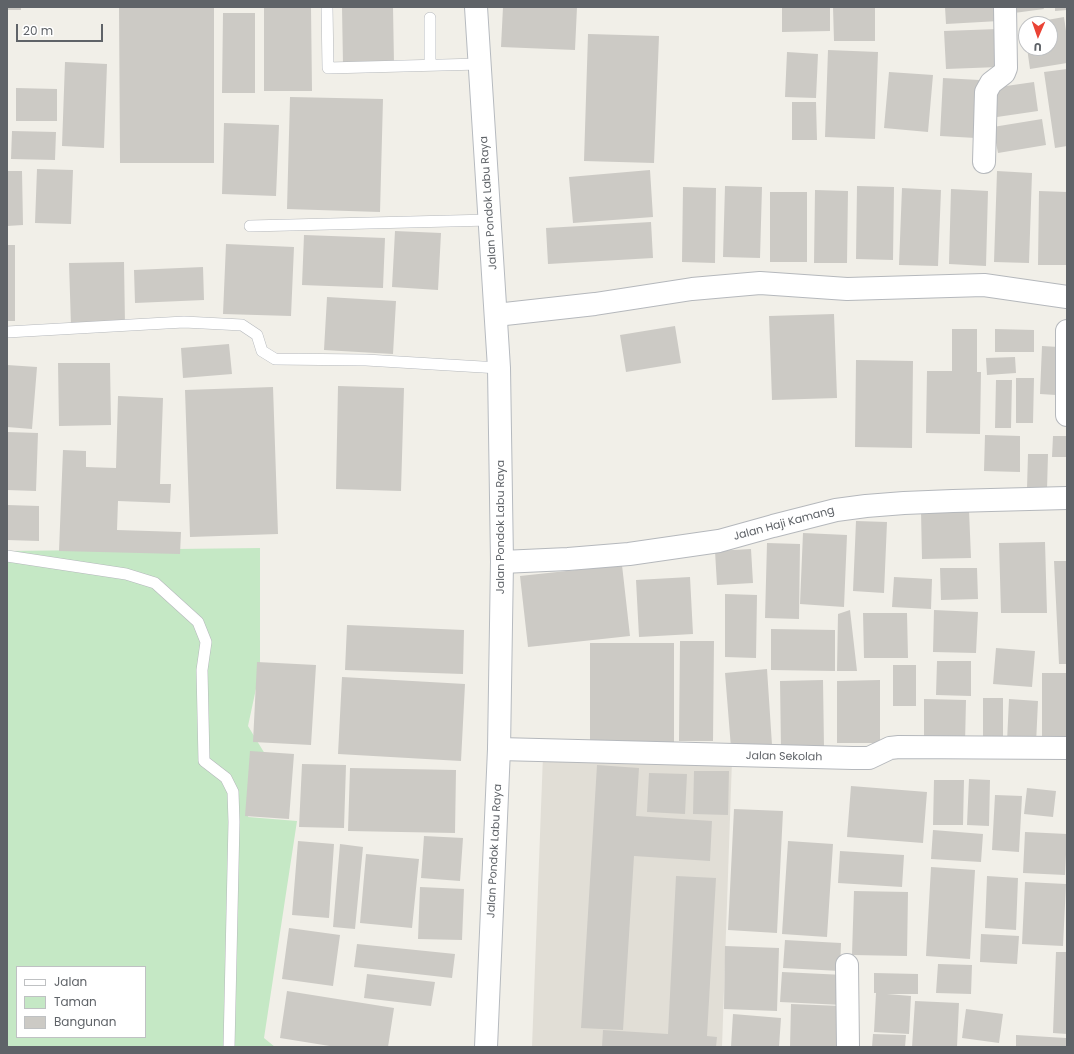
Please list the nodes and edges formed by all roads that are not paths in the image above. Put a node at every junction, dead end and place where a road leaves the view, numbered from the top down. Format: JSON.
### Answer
{"nodes":[{"id":1,"x":327,"y":7,"type":"edge"},
{"id":2,"x":476,"y":7,"type":"edge"},
{"id":3,"x":1005,"y":7,"type":"edge"},
{"id":4,"x":430,"y":18,"type":"dead end"},
{"id":5,"x":480,"y":64,"type":"junction"},
{"id":6,"x":430,"y":65,"type":"junction"},
{"id":7,"x":984,"y":162,"type":"dead end"},
{"id":8,"x":490,"y":220,"type":"junction"},
{"id":9,"x":250,"y":226,"type":"dead end"},
{"id":10,"x":1067,"y":297,"type":"edge"},
{"id":11,"x":496,"y":315,"type":"junction"},
{"id":12,"x":1067,"y":330,"type":"edge"},
{"id":13,"x":7,"y":332,"type":"edge"},
{"id":14,"x":499,"y":368,"type":"junction"},
{"id":15,"x":1067,"y":415,"type":"edge"},
{"id":16,"x":1067,"y":498,"type":"edge"},
{"id":17,"x":7,"y":556,"type":"edge"},
{"id":18,"x":502,"y":562,"type":"junction"},
{"id":19,"x":1067,"y":748,"type":"edge"},
{"id":20,"x":500,"y":749,"type":"junction"},
{"id":21,"x":847,"y":965,"type":"dead end"},
{"id":22,"x":229,"y":1047,"type":"edge"},
{"id":23,"x":486,"y":1047,"type":"edge"},
{"id":24,"x":848,"y":1047,"type":"edge"}],
"edges":[{"from":1,"to":6,"type":"lane"},
{"from":2,"to":5,"type":"street","name":"Jalan Pondok Labu Raya"},
{"from":3,"to":7,"type":"street"},
{"from":4,"to":6,"type":"lane"},
{"from":5,"to":6,"type":"lane"},
{"from":5,"to":8,"type":"street","name":"Jalan Pondok Labu Raya"},
{"from":8,"to":9,"type":"lane"},
{"from":8,"to":11,"type":"street","name":"Jalan Pondok Labu Raya"},
{"from":10,"to":11,"type":"street"},
{"from":11,"to":14,"type":"street","name":"Jalan Pondok Labu Raya"},
{"from":12,"to":15,"type":"street"},
{"from":13,"to":14,"type":"lane"},
{"from":14,"to":18,"type":"street","name":"Jalan Pondok Labu Raya"},
{"from":16,"to":18,"type":"street","name":"Jalan Haji Kamang"},
{"from":17,"to":22,"type":"lane"},
{"from":18,"to":20,"type":"street","name":"Jalan Pondok Labu Raya"},
{"from":19,"to":20,"type":"street","name":"Jalan Sekolah"},
{"from":20,"to":23,"type":"street","name":"Jalan Pondok Labu Raya"},
{"from":21,"to":24,"type":"street"}]}
